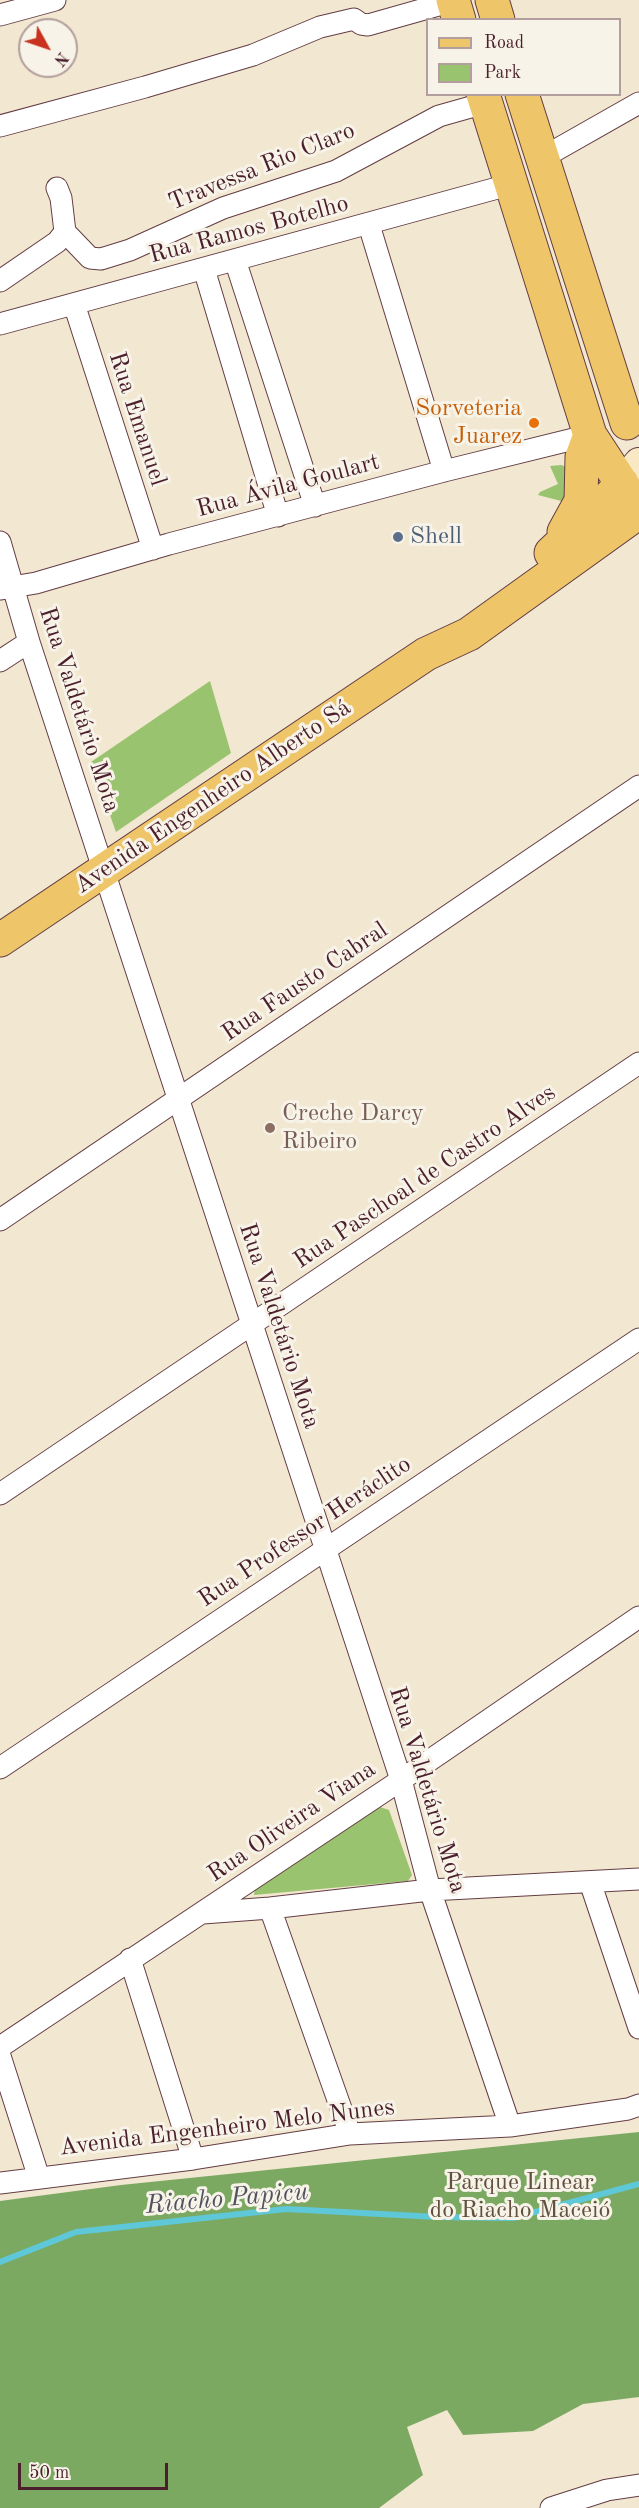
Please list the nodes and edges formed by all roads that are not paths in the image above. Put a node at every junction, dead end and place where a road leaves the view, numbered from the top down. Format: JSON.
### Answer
{"nodes":[{"id":1,"x":55,"y":0,"type":"edge"},
{"id":2,"x":492,"y":0,"type":"edge"},
{"id":3,"x":455,"y":7,"type":"edge"},
{"id":4,"x":0,"y":15,"type":"edge"},
{"id":5,"x":497,"y":18,"type":"edge"},
{"id":6,"x":523,"y":96,"type":"edge"},
{"id":7,"x":484,"y":99,"type":"edge"},
{"id":8,"x":639,"y":103,"type":"edge"},
{"id":9,"x":0,"y":126,"type":"edge"},
{"id":10,"x":542,"y":158,"type":"junction"},
{"id":11,"x":512,"y":184,"type":"junction"},
{"id":12,"x":57,"y":188,"type":"dead end"},
{"id":13,"x":369,"y":225,"type":"junction"},
{"id":14,"x":65,"y":232,"type":"junction"},
{"id":15,"x":235,"y":260,"type":"junction"},
{"id":16,"x":204,"y":269,"type":"junction"},
{"id":17,"x":0,"y":281,"type":"edge"},
{"id":18,"x":74,"y":304,"type":"junction"},
{"id":19,"x":0,"y":324,"type":"edge"},
{"id":20,"x":632,"y":415,"type":"edge"},
{"id":21,"x":590,"y":435,"type":"junction"},
{"id":22,"x":444,"y":471,"type":"junction"},
{"id":23,"x":630,"y":473,"type":"edge"},
{"id":24,"x":315,"y":506,"type":"junction"},
{"id":25,"x":639,"y":511,"type":"edge"},
{"id":26,"x":278,"y":516,"type":"junction"},
{"id":27,"x":0,"y":542,"type":"edge"},
{"id":28,"x":153,"y":549,"type":"junction"},
{"id":29,"x":542,"y":561,"type":"junction"},
{"id":30,"x":7,"y":588,"type":"edge"},
{"id":31,"x":29,"y":642,"type":"junction"},
{"id":32,"x":426,"y":654,"type":"junction"},
{"id":33,"x":0,"y":661,"type":"edge"},
{"id":34,"x":639,"y":786,"type":"edge"},
{"id":35,"x":103,"y":870,"type":"junction"},
{"id":36,"x":0,"y":940,"type":"edge"},
{"id":37,"x":639,"y":1063,"type":"edge"},
{"id":38,"x":178,"y":1098,"type":"junction"},
{"id":39,"x":0,"y":1220,"type":"edge"},
{"id":40,"x":251,"y":1324,"type":"junction"},
{"id":41,"x":639,"y":1339,"type":"edge"},
{"id":42,"x":0,"y":1494,"type":"edge"},
{"id":43,"x":325,"y":1550,"type":"junction"},
{"id":44,"x":639,"y":1617,"type":"edge"},
{"id":45,"x":0,"y":1768,"type":"edge"},
{"id":46,"x":401,"y":1780,"type":"junction"},
{"id":47,"x":639,"y":1879,"type":"edge"},
{"id":48,"x":590,"y":1882,"type":"junction"},
{"id":49,"x":430,"y":1890,"type":"junction"},
{"id":50,"x":270,"y":1908,"type":"junction"},
{"id":51,"x":201,"y":1913,"type":"junction"},
{"id":52,"x":130,"y":1959,"type":"junction"},
{"id":53,"x":639,"y":2028,"type":"edge"},
{"id":54,"x":0,"y":2047,"type":"edge"},
{"id":55,"x":0,"y":2056,"type":"edge"},
{"id":56,"x":639,"y":2105,"type":"edge"},
{"id":57,"x":510,"y":2126,"type":"junction"},
{"id":58,"x":350,"y":2134,"type":"junction"},
{"id":59,"x":194,"y":2159,"type":"junction"},
{"id":60,"x":39,"y":2178,"type":"junction"},
{"id":61,"x":0,"y":2183,"type":"edge"},
{"id":62,"x":639,"y":2485,"type":"edge"},
{"id":63,"x":551,"y":2508,"type":"edge"}],
"edges":[{"from":1,"to":4,"type":"street"},
{"from":2,"to":5,"type":"main road"},
{"from":3,"to":9,"type":"street"},
{"from":6,"to":10,"type":"main road"},
{"from":7,"to":11,"type":"main road"},
{"from":7,"to":14,"type":"street","name":"Travessa Rio Claro"},
{"from":8,"to":10,"type":"street"},
{"from":10,"to":20,"type":"main road"},
{"from":11,"to":13,"type":"street","name":"Rua Ramos Botelho"},
{"from":11,"to":21,"type":"main road"},
{"from":12,"to":14,"type":"street"},
{"from":13,"to":15,"type":"street","name":"Rua Ramos Botelho"},
{"from":13,"to":22,"type":"street"},
{"from":14,"to":17,"type":"street"},
{"from":15,"to":16,"type":"street","name":"Rua Ramos Botelho"},
{"from":15,"to":24,"type":"street"},
{"from":16,"to":18,"type":"street","name":"Rua Ramos Botelho"},
{"from":16,"to":26,"type":"street"},
{"from":18,"to":19,"type":"street","name":"Rua Ramos Botelho"},
{"from":18,"to":28,"type":"street","name":"Rua Emanuel"},
{"from":20,"to":21,"type":"main road"},
{"from":21,"to":22,"type":"street","name":"Rua Ávila Goulart"},
{"from":21,"to":23,"type":"main road"},
{"from":21,"to":29,"type":"main road"},
{"from":22,"to":24,"type":"street","name":"Rua Ávila Goulart"},
{"from":23,"to":25,"type":"main road"},
{"from":23,"to":29,"type":"main road","name":"Avenida Engenheiro Alberto Sá"},
{"from":24,"to":26,"type":"street","name":"Rua Ávila Goulart"},
{"from":25,"to":32,"type":"main road","name":"Avenida Engenheiro Alberto Sá"},
{"from":26,"to":28,"type":"street","name":"Rua Ávila Goulart"},
{"from":27,"to":30,"type":"street","name":"Rua Valdetário Mota"},
{"from":28,"to":30,"type":"street","name":"Rua Ávila Goulart"},
{"from":29,"to":32,"type":"main road","name":"Avenida Engenheiro Alberto Sá"},
{"from":30,"to":31,"type":"street","name":"Rua Valdetário Mota"},
{"from":31,"to":33,"type":"street"},
{"from":31,"to":35,"type":"street","name":"Rua Valdetário Mota"},
{"from":32,"to":35,"type":"main road","name":"Avenida Engenheiro Alberto Sá"},
{"from":34,"to":38,"type":"street","name":"Rua Fausto Cabral"},
{"from":35,"to":36,"type":"main road","name":"Avenida Engenheiro Alberto Sá"},
{"from":35,"to":38,"type":"street","name":"Rua Valdetário Mota"},
{"from":37,"to":40,"type":"street","name":"Rua Paschoal de Castro Alves"},
{"from":38,"to":39,"type":"street","name":"Rua Fausto Cabral"},
{"from":38,"to":40,"type":"street","name":"Rua Valdetário Mota"},
{"from":40,"to":42,"type":"street","name":"Rua Paschoal de Castro Alves"},
{"from":40,"to":43,"type":"street","name":"Rua Valdetário Mota"},
{"from":41,"to":43,"type":"street","name":"Rua Professor Heráclito"},
{"from":43,"to":45,"type":"street","name":"Rua Professor Heráclito"},
{"from":43,"to":46,"type":"street","name":"Rua Valdetário Mota"},
{"from":44,"to":46,"type":"street","name":"Rua Oliveira Viana"},
{"from":46,"to":49,"type":"street","name":"Rua Valdetário Mota"},
{"from":46,"to":51,"type":"street","name":"Rua Oliveira Viana"},
{"from":47,"to":48,"type":"street"},
{"from":48,"to":49,"type":"street"},
{"from":48,"to":53,"type":"street"},
{"from":49,"to":50,"type":"street"},
{"from":49,"to":57,"type":"street","name":"Rua Valdetário Mota"},
{"from":50,"to":51,"type":"street"},
{"from":50,"to":58,"type":"street"},
{"from":51,"to":52,"type":"street","name":"Rua Oliveira Viana"},
{"from":52,"to":54,"type":"street","name":"Rua Oliveira Viana"},
{"from":52,"to":59,"type":"street"},
{"from":55,"to":60,"type":"street"},
{"from":56,"to":57,"type":"street","name":"Avenida Engenheiro Melo Nunes"},
{"from":57,"to":58,"type":"street","name":"Avenida Engenheiro Melo Nunes"},
{"from":58,"to":59,"type":"street","name":"Avenida Engenheiro Melo Nunes"},
{"from":59,"to":60,"type":"street","name":"Avenida Engenheiro Melo Nunes"},
{"from":60,"to":61,"type":"street","name":"Avenida Engenheiro Melo Nunes"},
{"from":62,"to":63,"type":"street"}]}
